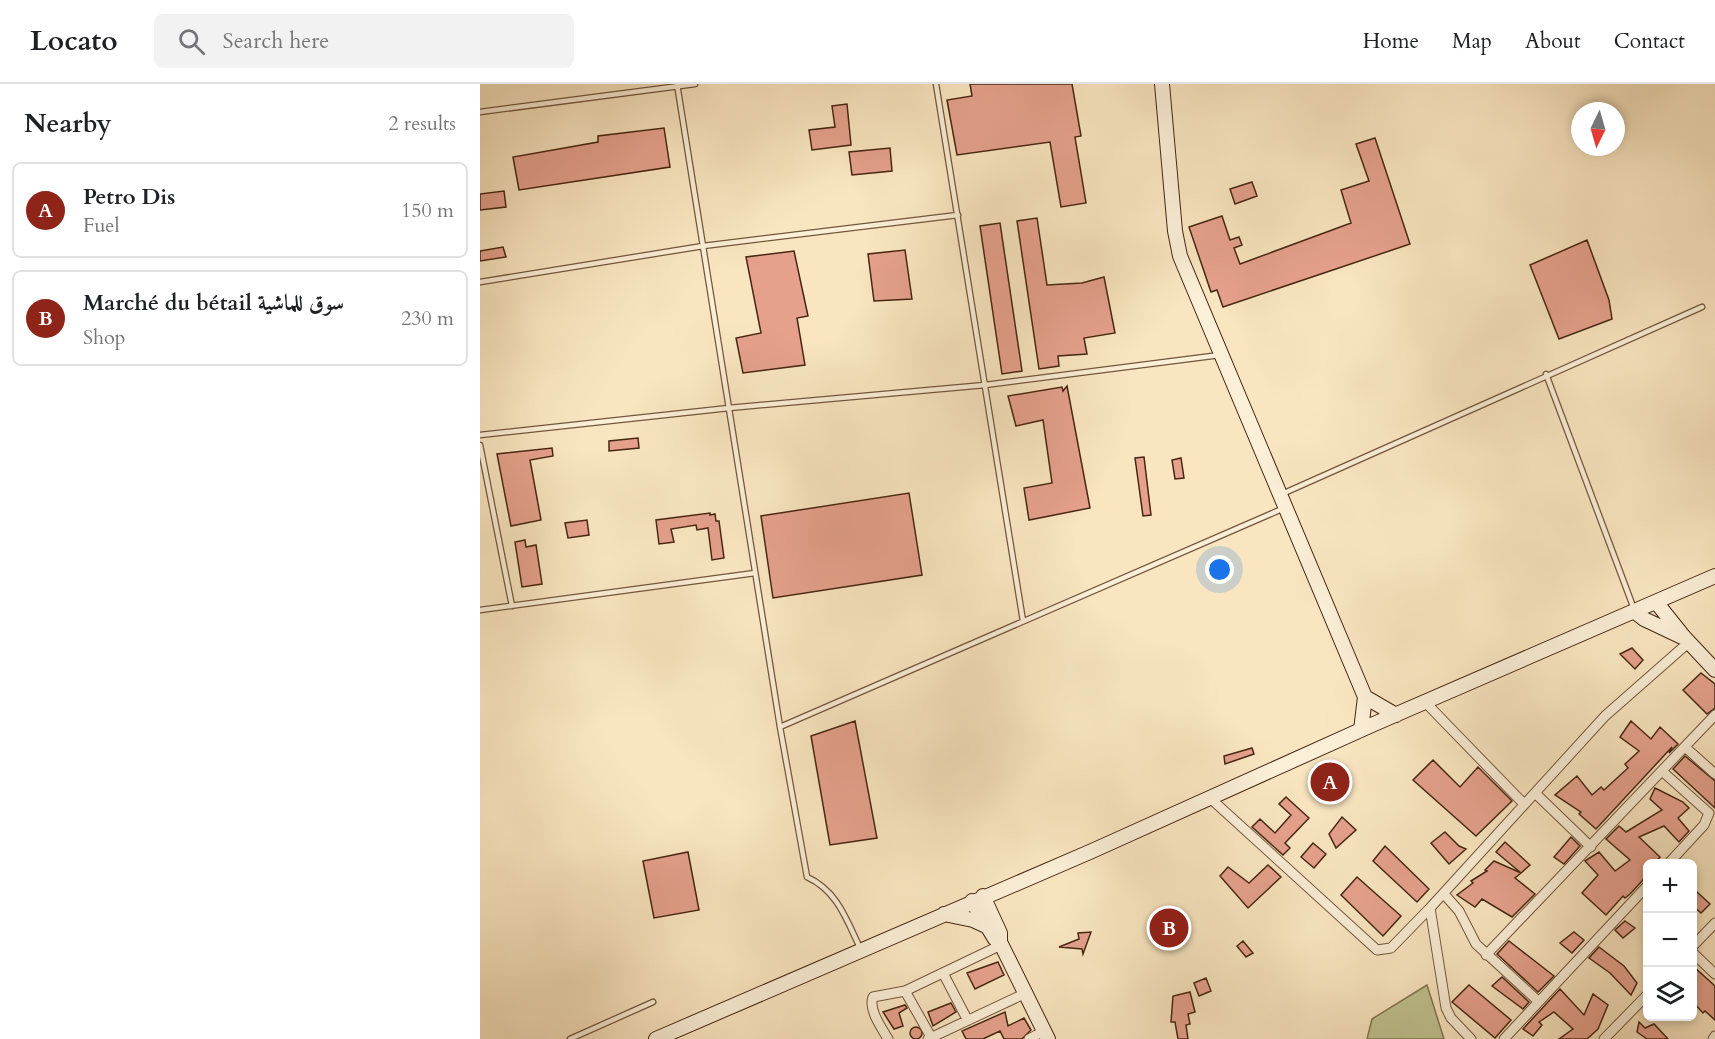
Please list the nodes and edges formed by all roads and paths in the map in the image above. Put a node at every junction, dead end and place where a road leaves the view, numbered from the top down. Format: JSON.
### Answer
{"nodes":[{"id":1,"x":695,"y":84,"type":"edge"},
{"id":2,"x":936,"y":84,"type":"edge"},
{"id":3,"x":1162,"y":84,"type":"edge"},
{"id":4,"x":677,"y":85,"type":"edge"},
{"id":5,"x":480,"y":112,"type":"edge"},
{"id":6,"x":958,"y":215,"type":"junction"},
{"id":7,"x":703,"y":246,"type":"junction"},
{"id":8,"x":480,"y":282,"type":"edge"},
{"id":9,"x":1702,"y":307,"type":"dead end"},
{"id":10,"x":1220,"y":356,"type":"junction"},
{"id":11,"x":1546,"y":374,"type":"junction"},
{"id":12,"x":985,"y":386,"type":"junction"},
{"id":13,"x":729,"y":408,"type":"junction"},
{"id":14,"x":480,"y":435,"type":"edge"},
{"id":15,"x":480,"y":445,"type":"edge"},
{"id":16,"x":1282,"y":501,"type":"junction"},
{"id":17,"x":755,"y":573,"type":"junction"},
{"id":18,"x":1715,"y":576,"type":"edge"},
{"id":19,"x":1656,"y":602,"type":"junction"},
{"id":20,"x":512,"y":606,"type":"junction"},
{"id":21,"x":480,"y":610,"type":"edge"},
{"id":22,"x":1635,"y":612,"type":"junction"},
{"id":23,"x":1023,"y":621,"type":"junction"},
{"id":24,"x":1686,"y":640,"type":"junction"},
{"id":25,"x":1715,"y":670,"type":"edge"},
{"id":26,"x":1365,"y":697,"type":"junction"},
{"id":27,"x":1425,"y":702,"type":"junction"},
{"id":28,"x":1396,"y":714,"type":"junction"},
{"id":29,"x":1715,"y":715,"type":"edge"},
{"id":30,"x":780,"y":727,"type":"junction"},
{"id":31,"x":1361,"y":730,"type":"junction"},
{"id":32,"x":1685,"y":747,"type":"junction"},
{"id":33,"x":1662,"y":771,"type":"junction"},
{"id":34,"x":1715,"y":774,"type":"edge"},
{"id":35,"x":1535,"y":793,"type":"junction"},
{"id":36,"x":1210,"y":798,"type":"junction"},
{"id":37,"x":1524,"y":804,"type":"junction"},
{"id":38,"x":1712,"y":810,"type":"edge"},
{"id":39,"x":1590,"y":848,"type":"junction"},
{"id":40,"x":1673,"y":859,"type":"edge"},
{"id":41,"x":1002,"y":888,"type":"junction"},
{"id":42,"x":1643,"y":889,"type":"edge"},
{"id":43,"x":1444,"y":894,"type":"junction"},
{"id":44,"x":977,"y":899,"type":"junction"},
{"id":45,"x":1431,"y":908,"type":"junction"},
{"id":46,"x":944,"y":914,"type":"junction"},
{"id":47,"x":990,"y":923,"type":"junction"},
{"id":48,"x":1715,"y":923,"type":"edge"},
{"id":49,"x":1697,"y":942,"type":"edge"},
{"id":50,"x":1000,"y":944,"type":"junction"},
{"id":51,"x":861,"y":950,"type":"junction"},
{"id":52,"x":1486,"y":955,"type":"junction"},
{"id":53,"x":1697,"y":957,"type":"edge"},
{"id":54,"x":943,"y":973,"type":"junction"},
{"id":55,"x":1715,"y":974,"type":"edge"},
{"id":56,"x":905,"y":991,"type":"junction"},
{"id":57,"x":1024,"y":994,"type":"junction"},
{"id":58,"x":1643,"y":998,"type":"edge"},
{"id":59,"x":1538,"y":1001,"type":"junction"},
{"id":60,"x":652,"y":1002,"type":"dead end"},
{"id":61,"x":967,"y":1019,"type":"junction"},
{"id":62,"x":1046,"y":1035,"type":"edge"},
{"id":63,"x":930,"y":1038,"type":"edge"},
{"id":64,"x":570,"y":1039,"type":"edge"},
{"id":65,"x":658,"y":1039,"type":"edge"},
{"id":66,"x":888,"y":1039,"type":"edge"},
{"id":67,"x":1029,"y":1039,"type":"edge"},
{"id":68,"x":1471,"y":1039,"type":"edge"},
{"id":69,"x":1504,"y":1039,"type":"edge"},
{"id":70,"x":1604,"y":1039,"type":"edge"}],
"edges":[{"from":1,"to":4,"type":"lane"},
{"from":2,"to":6,"type":"lane"},
{"from":3,"to":10,"type":"main road"},
{"from":4,"to":5,"type":"lane"},
{"from":4,"to":7,"type":"lane"},
{"from":6,"to":7,"type":"lane"},
{"from":6,"to":12,"type":"lane"},
{"from":7,"to":8,"type":"lane"},
{"from":7,"to":13,"type":"lane"},
{"from":9,"to":11,"type":"lane"},
{"from":10,"to":12,"type":"lane"},
{"from":10,"to":16,"type":"main road"},
{"from":11,"to":16,"type":"lane"},
{"from":11,"to":22,"type":"lane"},
{"from":12,"to":13,"type":"lane"},
{"from":12,"to":23,"type":"lane"},
{"from":13,"to":14,"type":"lane"},
{"from":13,"to":17,"type":"lane"},
{"from":15,"to":20,"type":"lane"},
{"from":16,"to":23,"type":"lane"},
{"from":16,"to":26,"type":"main road"},
{"from":17,"to":20,"type":"lane"},
{"from":17,"to":30,"type":"lane"},
{"from":18,"to":19,"type":"main road"},
{"from":19,"to":22,"type":"main road"},
{"from":19,"to":24,"type":"main road"},
{"from":20,"to":21,"type":"lane"},
{"from":22,"to":24,"type":"main road"},
{"from":22,"to":27,"type":"main road"},
{"from":23,"to":30,"type":"lane"},
{"from":24,"to":25,"type":"main road"},
{"from":24,"to":35,"type":"street"},
{"from":26,"to":28,"type":"main road"},
{"from":26,"to":31,"type":"main road"},
{"from":27,"to":28,"type":"main road"},
{"from":27,"to":37,"type":"street"},
{"from":28,"to":31,"type":"main road"},
{"from":29,"to":32,"type":"street"},
{"from":30,"to":51,"type":"lane"},
{"from":31,"to":36,"type":"main road"},
{"from":32,"to":33,"type":"street"},
{"from":32,"to":34,"type":"street"},
{"from":33,"to":38,"type":"street"},
{"from":33,"to":39,"type":"street"},
{"from":35,"to":37,"type":"street"},
{"from":35,"to":39,"type":"street"},
{"from":36,"to":41,"type":"main road"},
{"from":36,"to":45,"type":"street"},
{"from":37,"to":43,"type":"street"},
{"from":38,"to":40,"type":"street"},
{"from":39,"to":52,"type":"street"},
{"from":41,"to":44,"type":"main road"},
{"from":41,"to":47,"type":"main road"},
{"from":42,"to":59,"type":"street"},
{"from":43,"to":45,"type":"street"},
{"from":43,"to":52,"type":"street"},
{"from":44,"to":46,"type":"main road"},
{"from":44,"to":47,"type":"main road"},
{"from":45,"to":68,"type":"street"},
{"from":46,"to":47,"type":"main road"},
{"from":46,"to":51,"type":"main road"},
{"from":47,"to":50,"type":"main road"},
{"from":48,"to":49,"type":"street"},
{"from":50,"to":54,"type":"street"},
{"from":50,"to":57,"type":"main road"},
{"from":51,"to":65,"type":"main road"},
{"from":52,"to":59,"type":"street"},
{"from":53,"to":55,"type":"street"},
{"from":54,"to":56,"type":"street"},
{"from":54,"to":61,"type":"street"},
{"from":56,"to":63,"type":"street"},
{"from":56,"to":66,"type":"street"},
{"from":57,"to":61,"type":"street"},
{"from":57,"to":62,"type":"main road"},
{"from":58,"to":70,"type":"street"},
{"from":59,"to":69,"type":"street"},
{"from":60,"to":64,"type":"lane"},
{"from":61,"to":63,"type":"street"},
{"from":62,"to":67,"type":"street"}]}
